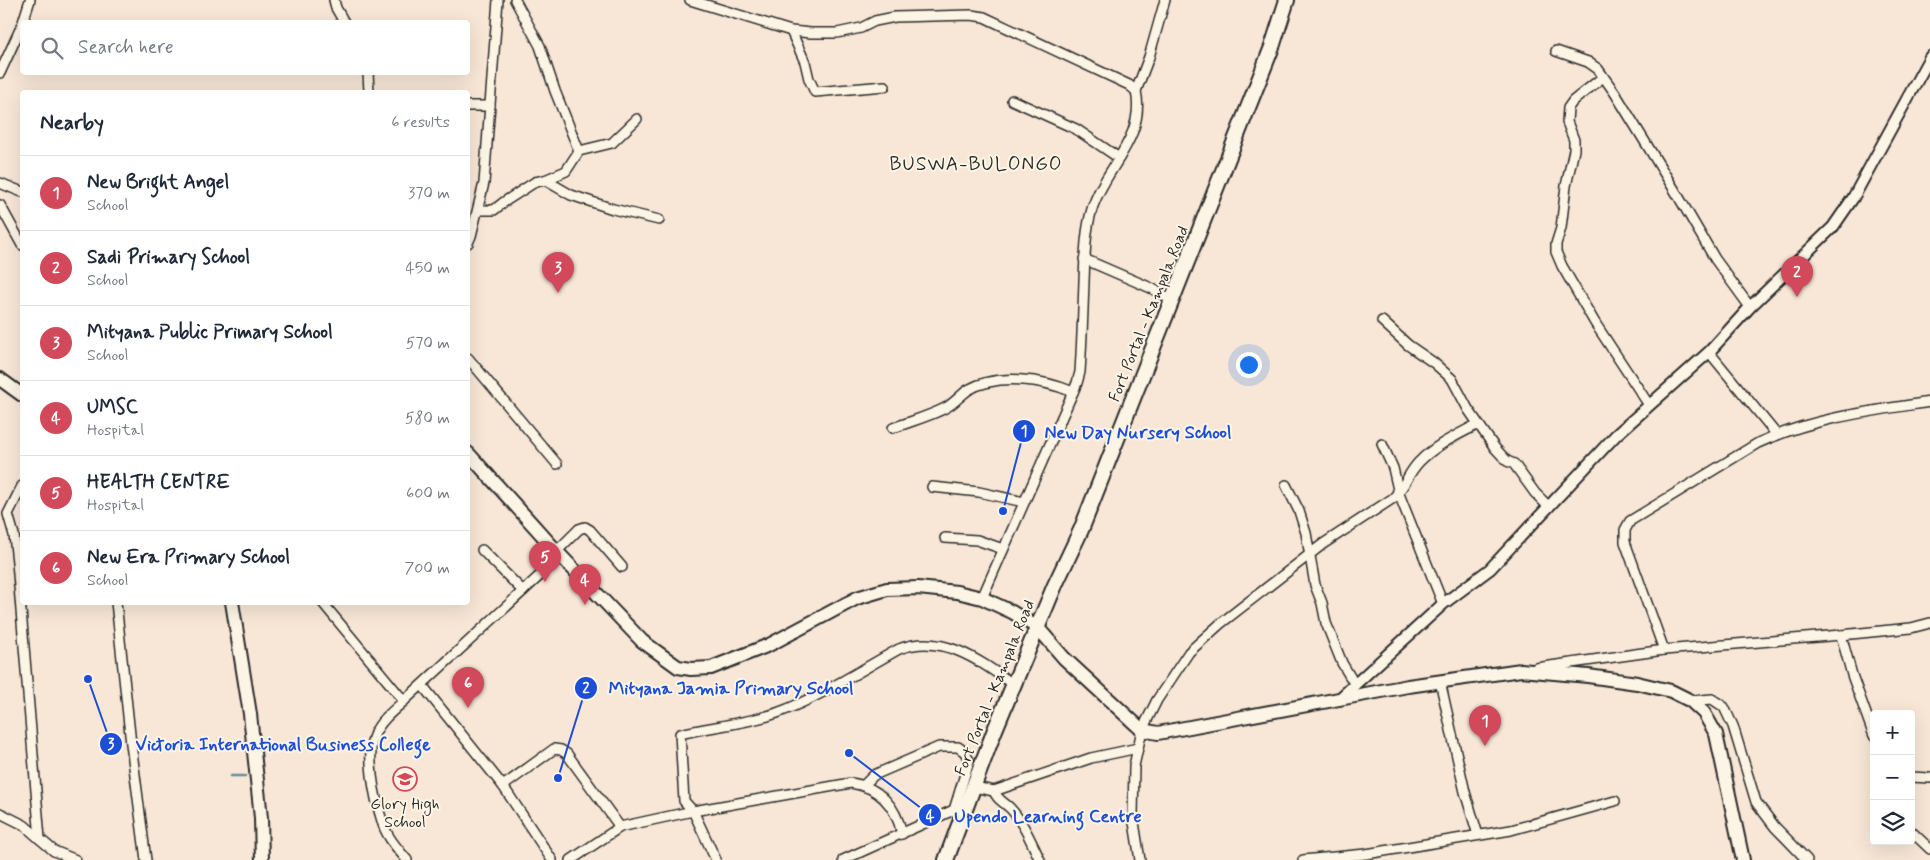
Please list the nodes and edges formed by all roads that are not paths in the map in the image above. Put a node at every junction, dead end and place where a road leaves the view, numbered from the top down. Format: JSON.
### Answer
{"nodes":[{"id":1,"x":30,"y":0,"type":"edge"},
{"id":2,"x":334,"y":0,"type":"edge"},
{"id":3,"x":498,"y":0,"type":"edge"},
{"id":4,"x":515,"y":0,"type":"edge"},
{"id":5,"x":690,"y":0,"type":"edge"},
{"id":6,"x":1165,"y":0,"type":"edge"},
{"id":7,"x":1287,"y":0,"type":"edge"},
{"id":8,"x":24,"y":20,"type":"edge"},
{"id":9,"x":343,"y":20,"type":"edge"},
{"id":10,"x":20,"y":30,"type":"edge"},
{"id":11,"x":791,"y":31,"type":"junction"},
{"id":12,"x":1556,"y":51,"type":"dead end"},
{"id":13,"x":1930,"y":57,"type":"edge"},
{"id":14,"x":0,"y":72,"type":"edge"},
{"id":15,"x":368,"y":75,"type":"edge"},
{"id":16,"x":1603,"y":77,"type":"junction"},
{"id":17,"x":885,"y":86,"type":"dead end"},
{"id":18,"x":369,"y":90,"type":"edge"},
{"id":19,"x":1136,"y":91,"type":"junction"},
{"id":20,"x":1012,"y":100,"type":"dead end"},
{"id":21,"x":470,"y":106,"type":"edge"},
{"id":22,"x":490,"y":106,"type":"junction"},
{"id":23,"x":636,"y":119,"type":"dead end"},
{"id":24,"x":579,"y":152,"type":"junction"},
{"id":25,"x":1119,"y":158,"type":"junction"},
{"id":26,"x":545,"y":180,"type":"junction"},
{"id":27,"x":0,"y":184,"type":"edge"},
{"id":28,"x":20,"y":191,"type":"edge"},
{"id":29,"x":0,"y":205,"type":"edge"},
{"id":30,"x":478,"y":210,"type":"junction"},
{"id":31,"x":659,"y":220,"type":"dead end"},
{"id":32,"x":470,"y":236,"type":"edge"},
{"id":33,"x":20,"y":242,"type":"edge"},
{"id":34,"x":1084,"y":259,"type":"junction"},
{"id":35,"x":1172,"y":300,"type":"junction"},
{"id":36,"x":1750,"y":308,"type":"junction"},
{"id":37,"x":1382,"y":321,"type":"dead end"},
{"id":38,"x":1709,"y":352,"type":"junction"},
{"id":39,"x":470,"y":360,"type":"edge"},
{"id":40,"x":0,"y":379,"type":"edge"},
{"id":41,"x":1073,"y":392,"type":"junction"},
{"id":42,"x":20,"y":394,"type":"edge"},
{"id":43,"x":1930,"y":402,"type":"edge"},
{"id":44,"x":1649,"y":405,"type":"junction"},
{"id":45,"x":1478,"y":424,"type":"junction"},
{"id":46,"x":893,"y":428,"type":"dead end"},
{"id":47,"x":1777,"y":434,"type":"junction"},
{"id":48,"x":1382,"y":444,"type":"dead end"},
{"id":49,"x":470,"y":455,"type":"edge"},
{"id":50,"x":557,"y":464,"type":"dead end"},
{"id":51,"x":1286,"y":485,"type":"dead end"},
{"id":52,"x":932,"y":488,"type":"dead end"},
{"id":53,"x":20,"y":489,"type":"edge"},
{"id":54,"x":1399,"y":494,"type":"junction"},
{"id":55,"x":1024,"y":502,"type":"junction"},
{"id":56,"x":1549,"y":507,"type":"junction"},
{"id":57,"x":4,"y":514,"type":"edge"},
{"id":58,"x":945,"y":538,"type":"dead end"},
{"id":59,"x":1004,"y":549,"type":"junction"},
{"id":60,"x":482,"y":550,"type":"dead end"},
{"id":61,"x":559,"y":554,"type":"junction"},
{"id":62,"x":1310,"y":555,"type":"junction"},
{"id":63,"x":622,"y":567,"type":"dead end"},
{"id":64,"x":20,"y":587,"type":"edge"},
{"id":65,"x":523,"y":591,"type":"junction"},
{"id":66,"x":982,"y":598,"type":"junction"},
{"id":67,"x":1443,"y":604,"type":"junction"},
{"id":68,"x":21,"y":605,"type":"edge"},
{"id":69,"x":116,"y":605,"type":"edge"},
{"id":70,"x":232,"y":605,"type":"edge"},
{"id":71,"x":324,"y":605,"type":"edge"},
{"id":72,"x":1930,"y":622,"type":"edge"},
{"id":73,"x":1038,"y":628,"type":"junction"},
{"id":74,"x":1841,"y":635,"type":"junction"},
{"id":75,"x":1664,"y":650,"type":"junction"},
{"id":76,"x":1521,"y":670,"type":"junction"},
{"id":77,"x":1440,"y":681,"type":"junction"},
{"id":78,"x":422,"y":684,"type":"junction"},
{"id":79,"x":1014,"y":685,"type":"junction"},
{"id":80,"x":1354,"y":685,"type":"junction"},
{"id":81,"x":1338,"y":700,"type":"junction"},
{"id":82,"x":404,"y":701,"type":"junction"},
{"id":83,"x":1691,"y":701,"type":"junction"},
{"id":84,"x":1870,"y":725,"type":"edge"},
{"id":85,"x":1142,"y":730,"type":"junction"},
{"id":86,"x":1138,"y":748,"type":"junction"},
{"id":87,"x":1915,"y":778,"type":"edge"},
{"id":88,"x":1930,"y":778,"type":"edge"},
{"id":89,"x":864,"y":785,"type":"junction"},
{"id":90,"x":503,"y":786,"type":"junction"},
{"id":91,"x":974,"y":786,"type":"junction"},
{"id":92,"x":994,"y":792,"type":"junction"},
{"id":93,"x":1615,"y":801,"type":"dead end"},
{"id":94,"x":967,"y":804,"type":"junction"},
{"id":95,"x":954,"y":810,"type":"junction"},
{"id":96,"x":693,"y":811,"type":"junction"},
{"id":97,"x":0,"y":813,"type":"edge"},
{"id":98,"x":620,"y":827,"type":"junction"},
{"id":99,"x":902,"y":834,"type":"junction"},
{"id":100,"x":1478,"y":835,"type":"junction"},
{"id":101,"x":1915,"y":835,"type":"edge"},
{"id":102,"x":40,"y":839,"type":"junction"},
{"id":103,"x":1930,"y":849,"type":"edge"},
{"id":104,"x":76,"y":860,"type":"edge"},
{"id":105,"x":146,"y":860,"type":"edge"},
{"id":106,"x":262,"y":860,"type":"edge"},
{"id":107,"x":407,"y":860,"type":"edge"},
{"id":108,"x":552,"y":860,"type":"edge"},
{"id":109,"x":571,"y":860,"type":"edge"},
{"id":110,"x":716,"y":860,"type":"edge"},
{"id":111,"x":843,"y":860,"type":"edge"},
{"id":112,"x":946,"y":860,"type":"edge"},
{"id":113,"x":1040,"y":860,"type":"edge"},
{"id":114,"x":1140,"y":860,"type":"edge"},
{"id":115,"x":1303,"y":860,"type":"edge"},
{"id":116,"x":1742,"y":860,"type":"edge"},
{"id":117,"x":1807,"y":860,"type":"edge"}],
"edges":[{"from":1,"to":8,"type":"street"},
{"from":2,"to":9,"type":"street"},
{"from":3,"to":22,"type":"street"},
{"from":4,"to":24,"type":"street"},
{"from":5,"to":11,"type":"street"},
{"from":6,"to":19,"type":"street"},
{"from":7,"to":35,"type":"main road","name":"Fort Portal - Kampala Road"},
{"from":10,"to":14,"type":"street"},
{"from":11,"to":17,"type":"street"},
{"from":11,"to":19,"type":"street"},
{"from":12,"to":16,"type":"street"},
{"from":13,"to":36,"type":"street"},
{"from":15,"to":18,"type":"street"},
{"from":16,"to":36,"type":"street"},
{"from":16,"to":44,"type":"street"},
{"from":19,"to":25,"type":"street"},
{"from":20,"to":25,"type":"street"},
{"from":21,"to":22,"type":"street"},
{"from":22,"to":30,"type":"street"},
{"from":23,"to":24,"type":"street"},
{"from":24,"to":26,"type":"street"},
{"from":25,"to":34,"type":"street"},
{"from":26,"to":30,"type":"street"},
{"from":26,"to":31,"type":"street"},
{"from":27,"to":28,"type":"street"},
{"from":29,"to":33,"type":"street"},
{"from":30,"to":32,"type":"street"},
{"from":34,"to":35,"type":"street"},
{"from":34,"to":41,"type":"street"},
{"from":35,"to":73,"type":"main road","name":"Fort Portal - Kampala Road"},
{"from":36,"to":38,"type":"street"},
{"from":37,"to":45,"type":"street"},
{"from":38,"to":44,"type":"street"},
{"from":38,"to":47,"type":"street"},
{"from":39,"to":50,"type":"street"},
{"from":40,"to":42,"type":"main road"},
{"from":41,"to":46,"type":"street"},
{"from":41,"to":55,"type":"street"},
{"from":43,"to":47,"type":"street"},
{"from":44,"to":56,"type":"street"},
{"from":45,"to":54,"type":"street"},
{"from":45,"to":56,"type":"street"},
{"from":47,"to":75,"type":"street"},
{"from":48,"to":54,"type":"street"},
{"from":49,"to":61,"type":"main road"},
{"from":51,"to":62,"type":"street"},
{"from":52,"to":55,"type":"street"},
{"from":53,"to":57,"type":"street"},
{"from":54,"to":62,"type":"street"},
{"from":54,"to":67,"type":"street"},
{"from":55,"to":59,"type":"street"},
{"from":56,"to":67,"type":"street"},
{"from":57,"to":64,"type":"street"},
{"from":58,"to":59,"type":"street"},
{"from":59,"to":66,"type":"street"},
{"from":60,"to":65,"type":"street"},
{"from":61,"to":63,"type":"street"},
{"from":61,"to":65,"type":"street"},
{"from":61,"to":66,"type":"main road"},
{"from":62,"to":80,"type":"street"},
{"from":62,"to":85,"type":"street"},
{"from":65,"to":78,"type":"street"},
{"from":66,"to":73,"type":"main road"},
{"from":67,"to":80,"type":"street"},
{"from":68,"to":102,"type":"street"},
{"from":69,"to":105,"type":"street"},
{"from":70,"to":106,"type":"main road"},
{"from":71,"to":82,"type":"street"},
{"from":72,"to":74,"type":"street"},
{"from":73,"to":79,"type":"main road","name":"Fort Portal - Kampala Road"},
{"from":73,"to":85,"type":"main road"},
{"from":74,"to":75,"type":"street"},
{"from":74,"to":84,"type":"street"},
{"from":75,"to":76,"type":"street"},
{"from":76,"to":77,"type":"main road"},
{"from":76,"to":83,"type":"main road"},
{"from":77,"to":81,"type":"main road"},
{"from":77,"to":100,"type":"street"},
{"from":78,"to":82,"type":"street"},
{"from":78,"to":90,"type":"street"},
{"from":79,"to":91,"type":"main road","name":"Fort Portal - Kampala Road"},
{"from":79,"to":96,"type":"street"},
{"from":80,"to":81,"type":"street"},
{"from":81,"to":85,"type":"main road"},
{"from":82,"to":107,"type":"street"},
{"from":83,"to":116,"type":"main road"},
{"from":83,"to":117,"type":"street"},
{"from":85,"to":86,"type":"street"},
{"from":86,"to":92,"type":"street"},
{"from":86,"to":114,"type":"street"},
{"from":87,"to":88,"type":"street"},
{"from":89,"to":95,"type":"street"},
{"from":89,"to":96,"type":"street"},
{"from":89,"to":99,"type":"street"},
{"from":90,"to":98,"type":"street"},
{"from":90,"to":108,"type":"street"},
{"from":91,"to":92,"type":"street"},
{"from":91,"to":94,"type":"main road","name":"Fort Portal - Kampala Road"},
{"from":92,"to":113,"type":"street"},
{"from":93,"to":100,"type":"street"},
{"from":94,"to":95,"type":"street"},
{"from":94,"to":112,"type":"main road","name":"Fort Portal - Kampala Road"},
{"from":95,"to":99,"type":"street"},
{"from":96,"to":98,"type":"street"},
{"from":96,"to":110,"type":"street"},
{"from":97,"to":102,"type":"street"},
{"from":98,"to":109,"type":"street"},
{"from":99,"to":111,"type":"street"},
{"from":100,"to":115,"type":"street"},
{"from":101,"to":103,"type":"street"},
{"from":102,"to":104,"type":"street"}]}
